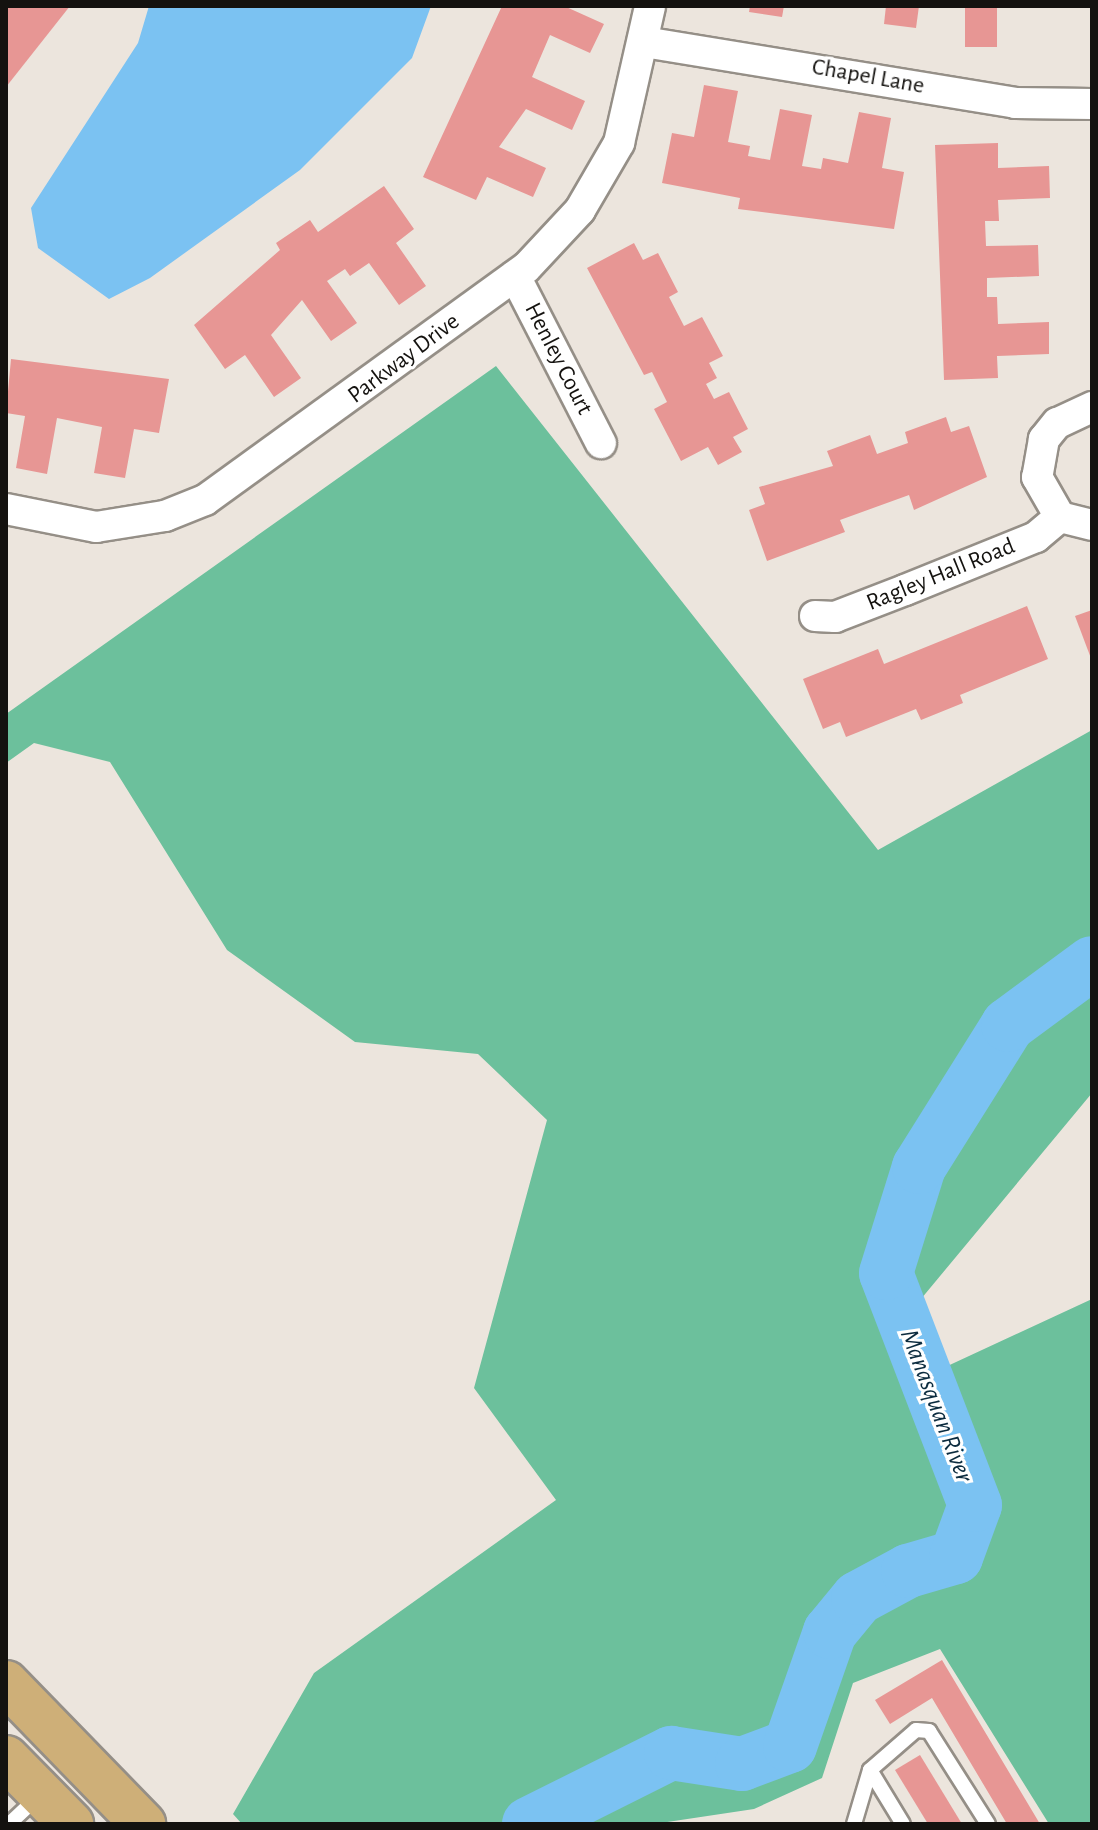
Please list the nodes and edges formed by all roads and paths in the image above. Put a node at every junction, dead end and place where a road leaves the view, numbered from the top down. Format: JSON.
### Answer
{"nodes":[{"id":1,"x":650,"y":6,"type":"edge"},
{"id":2,"x":644,"y":42,"type":"junction"},
{"id":3,"x":1092,"y":104,"type":"edge"},
{"id":4,"x":515,"y":276,"type":"junction"},
{"id":5,"x":1092,"y":407,"type":"edge"},
{"id":6,"x":601,"y":443,"type":"dead end"},
{"id":7,"x":6,"y":509,"type":"edge"},
{"id":8,"x":1060,"y":517,"type":"junction"},
{"id":9,"x":1092,"y":525,"type":"edge"},
{"id":10,"x":815,"y":616,"type":"dead end"},
{"id":11,"x":6,"y":1683,"type":"edge"},
{"id":12,"x":6,"y":1758,"type":"edge"},
{"id":13,"x":870,"y":1770,"type":"junction"},
{"id":14,"x":41,"y":1793,"type":"junction"},
{"id":15,"x":9,"y":1824,"type":"edge"},
{"id":16,"x":71,"y":1824,"type":"edge"},
{"id":17,"x":143,"y":1824,"type":"edge"},
{"id":18,"x":854,"y":1824,"type":"edge"},
{"id":19,"x":903,"y":1824,"type":"edge"},
{"id":20,"x":988,"y":1824,"type":"edge"}],
"edges":[{"from":1,"to":2,"type":"street","name":"Parkway Drive"},
{"from":2,"to":3,"type":"street","name":"Chapel Lane"},
{"from":2,"to":4,"type":"street","name":"Parkway Drive"},
{"from":4,"to":6,"type":"street","name":"Henley Court"},
{"from":4,"to":7,"type":"street","name":"Parkway Drive"},
{"from":5,"to":8,"type":"street"},
{"from":8,"to":9,"type":"street"},
{"from":8,"to":10,"type":"street","name":"Ragley Hall Road"},
{"from":11,"to":17,"type":"highway"},
{"from":12,"to":14,"type":"highway"},
{"from":13,"to":18,"type":"lane"},
{"from":13,"to":19,"type":"lane"},
{"from":13,"to":20,"type":"lane"},
{"from":14,"to":15,"type":"lane"},
{"from":14,"to":16,"type":"highway"}]}
